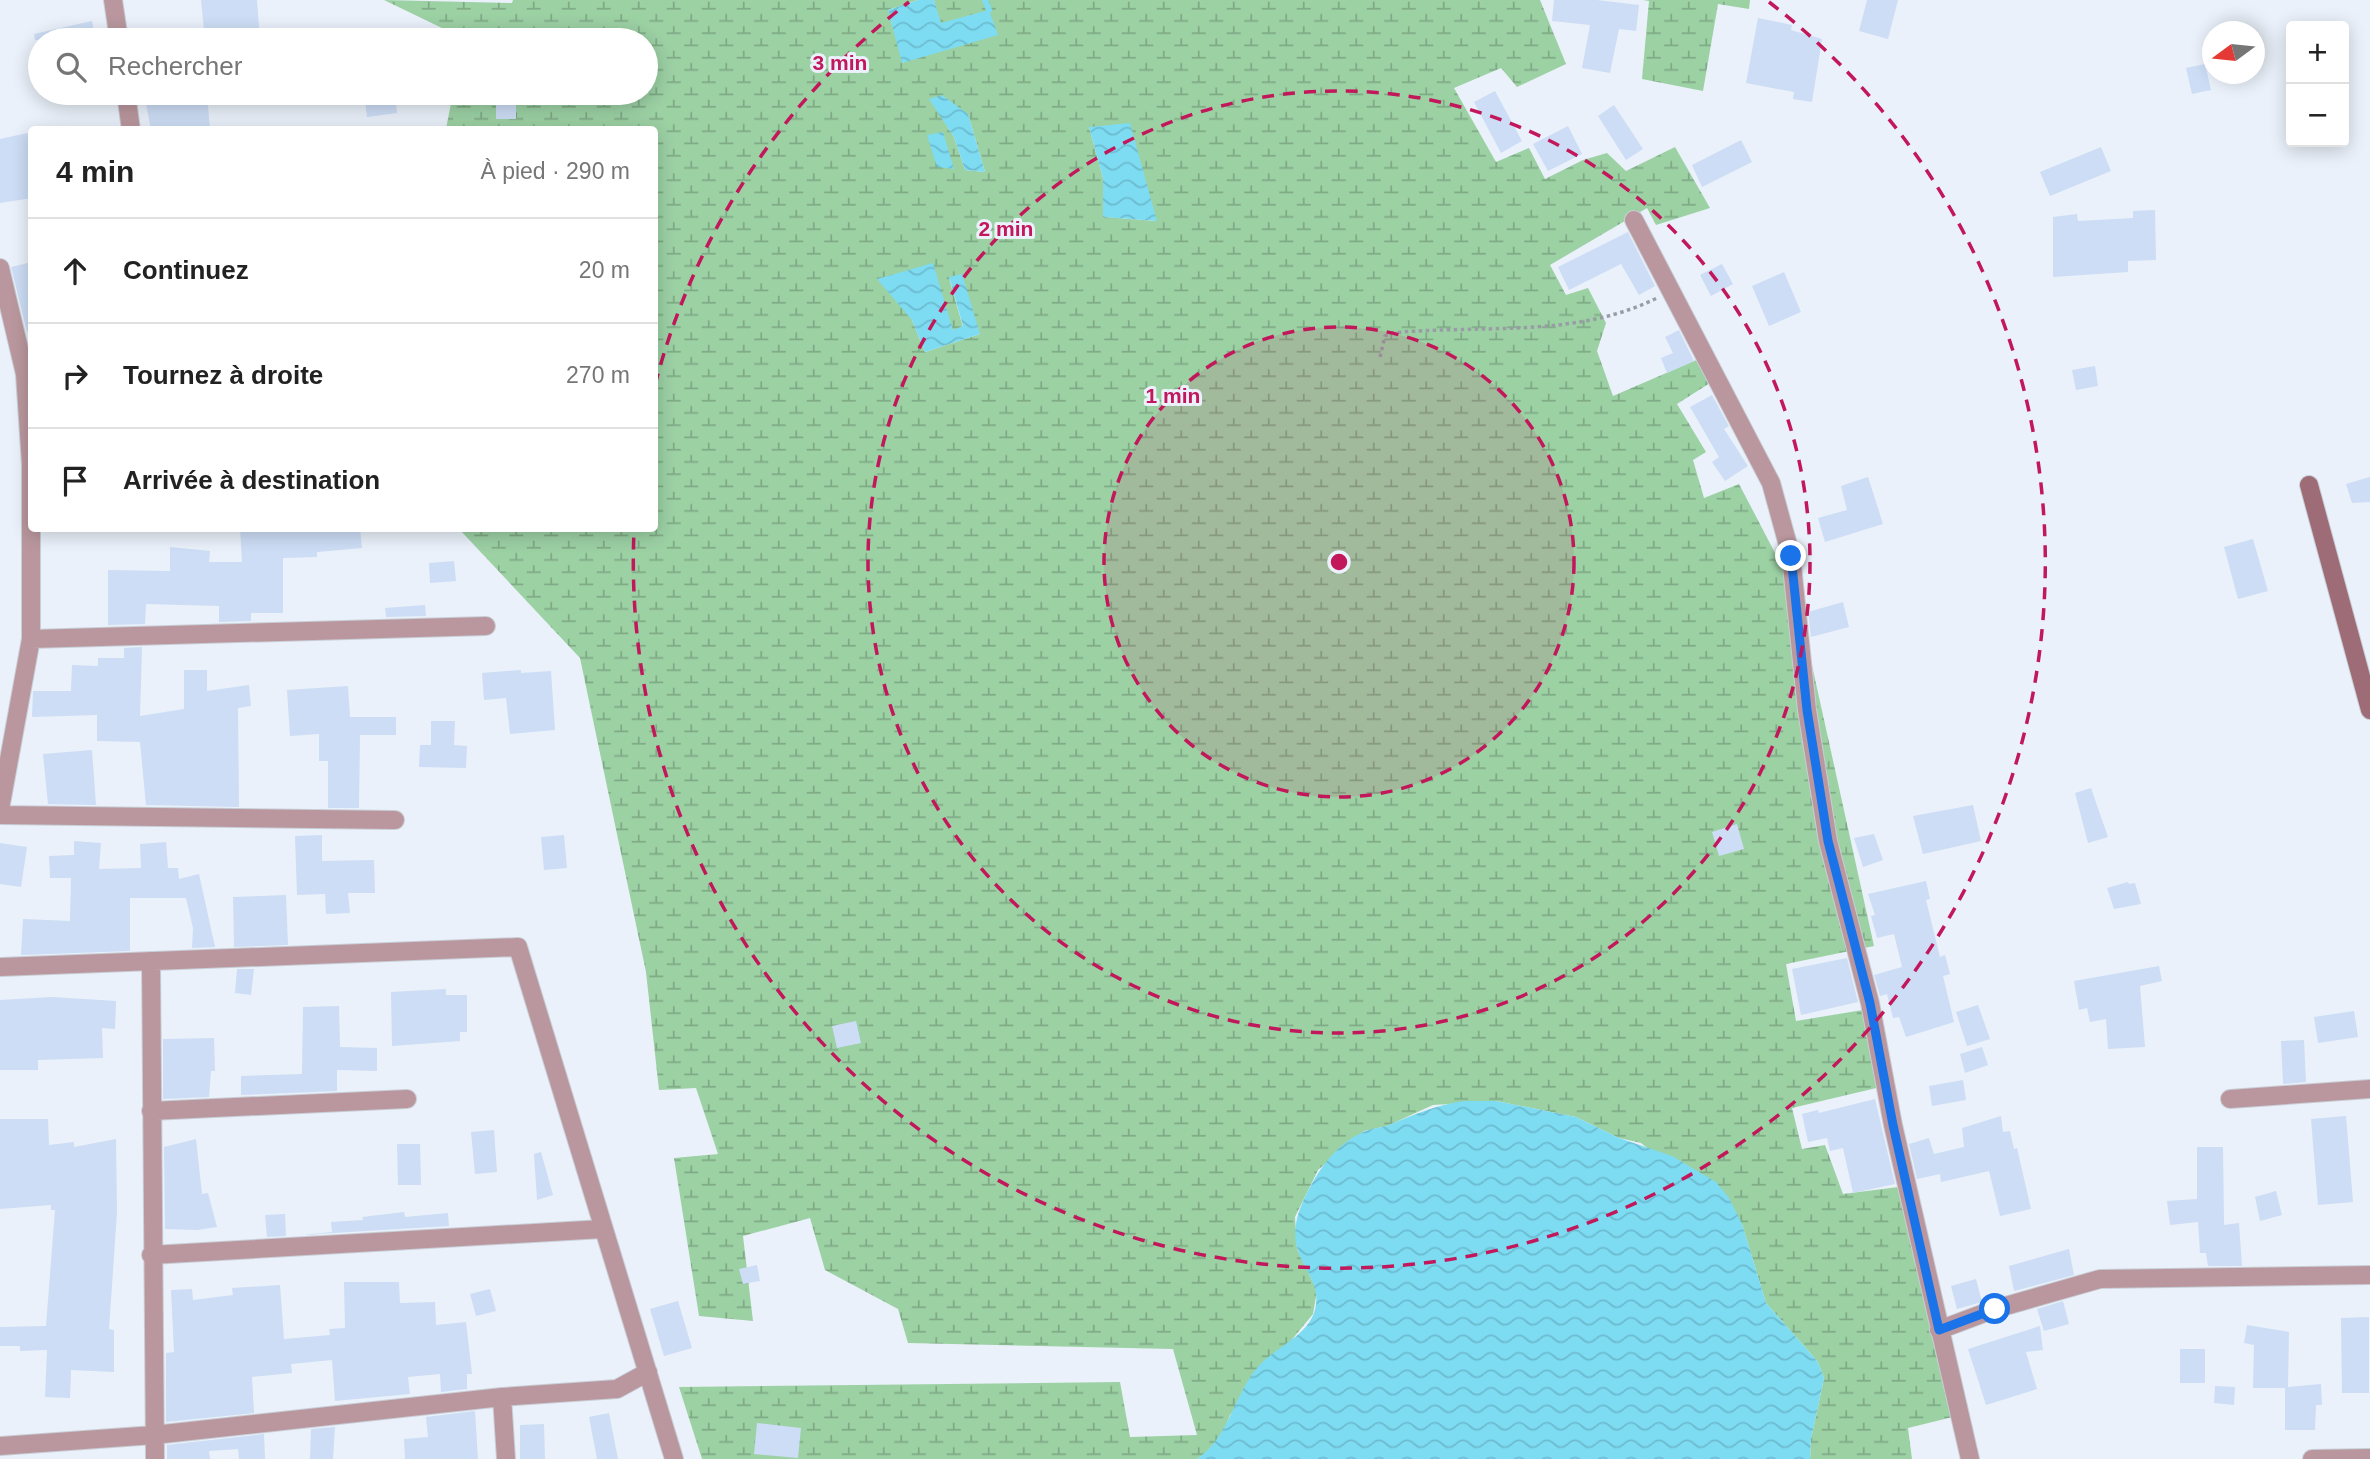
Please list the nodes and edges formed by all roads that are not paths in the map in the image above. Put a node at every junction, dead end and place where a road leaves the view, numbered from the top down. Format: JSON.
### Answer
{"nodes":[{"id":1,"x":114,"y":0,"type":"edge"},
{"id":2,"x":118,"y":28,"type":"edge"},
{"id":3,"x":128,"y":105,"type":"edge"},
{"id":4,"x":130,"y":126,"type":"edge"},
{"id":5,"x":1634,"y":219,"type":"dead end"},
{"id":6,"x":0,"y":268,"type":"edge"},
{"id":7,"x":28,"y":419,"type":"edge"},
{"id":8,"x":2309,"y":485,"type":"dead end"},
{"id":9,"x":31,"y":532,"type":"edge"},
{"id":10,"x":486,"y":626,"type":"dead end"},
{"id":11,"x":31,"y":639,"type":"junction"},
{"id":12,"x":2370,"y":710,"type":"edge"},
{"id":13,"x":0,"y":808,"type":"edge"},
{"id":14,"x":0,"y":815,"type":"edge"},
{"id":15,"x":395,"y":820,"type":"dead end"},
{"id":16,"x":150,"y":961,"type":"junction"},
{"id":17,"x":0,"y":967,"type":"edge"},
{"id":18,"x":2370,"y":1089,"type":"edge"},
{"id":19,"x":407,"y":1099,"type":"dead end"},
{"id":20,"x":2230,"y":1099,"type":"dead end"},
{"id":21,"x":150,"y":1111,"type":"junction"},
{"id":22,"x":603,"y":1229,"type":"junction"},
{"id":23,"x":151,"y":1255,"type":"junction"},
{"id":24,"x":2370,"y":1275,"type":"edge"},
{"id":25,"x":1939,"y":1330,"type":"junction"},
{"id":26,"x":648,"y":1372,"type":"junction"},
{"id":27,"x":502,"y":1397,"type":"junction"},
{"id":28,"x":155,"y":1435,"type":"junction"},
{"id":29,"x":0,"y":1446,"type":"edge"},
{"id":30,"x":2370,"y":1458,"type":"edge"},
{"id":31,"x":155,"y":1459,"type":"edge"},
{"id":32,"x":506,"y":1459,"type":"edge"},
{"id":33,"x":674,"y":1459,"type":"edge"},
{"id":34,"x":1970,"y":1459,"type":"edge"},
{"id":35,"x":2312,"y":1459,"type":"edge"}],
"edges":[{"from":1,"to":2,"type":"street"},
{"from":3,"to":4,"type":"street"},
{"from":5,"to":25,"type":"street"},
{"from":6,"to":7,"type":"street"},
{"from":8,"to":12,"type":"street"},
{"from":9,"to":11,"type":"street"},
{"from":10,"to":11,"type":"street"},
{"from":11,"to":13,"type":"street"},
{"from":14,"to":15,"type":"street"},
{"from":16,"to":17,"type":"street"},
{"from":16,"to":21,"type":"street"},
{"from":16,"to":22,"type":"street"},
{"from":18,"to":20,"type":"street"},
{"from":19,"to":21,"type":"street"},
{"from":21,"to":23,"type":"street"},
{"from":22,"to":23,"type":"street"},
{"from":22,"to":26,"type":"street"},
{"from":23,"to":28,"type":"street"},
{"from":24,"to":25,"type":"street"},
{"from":25,"to":34,"type":"street"},
{"from":26,"to":27,"type":"street"},
{"from":26,"to":33,"type":"street"},
{"from":27,"to":28,"type":"street"},
{"from":27,"to":32,"type":"street"},
{"from":28,"to":29,"type":"street"},
{"from":28,"to":31,"type":"street"},
{"from":30,"to":35,"type":"street"}]}
